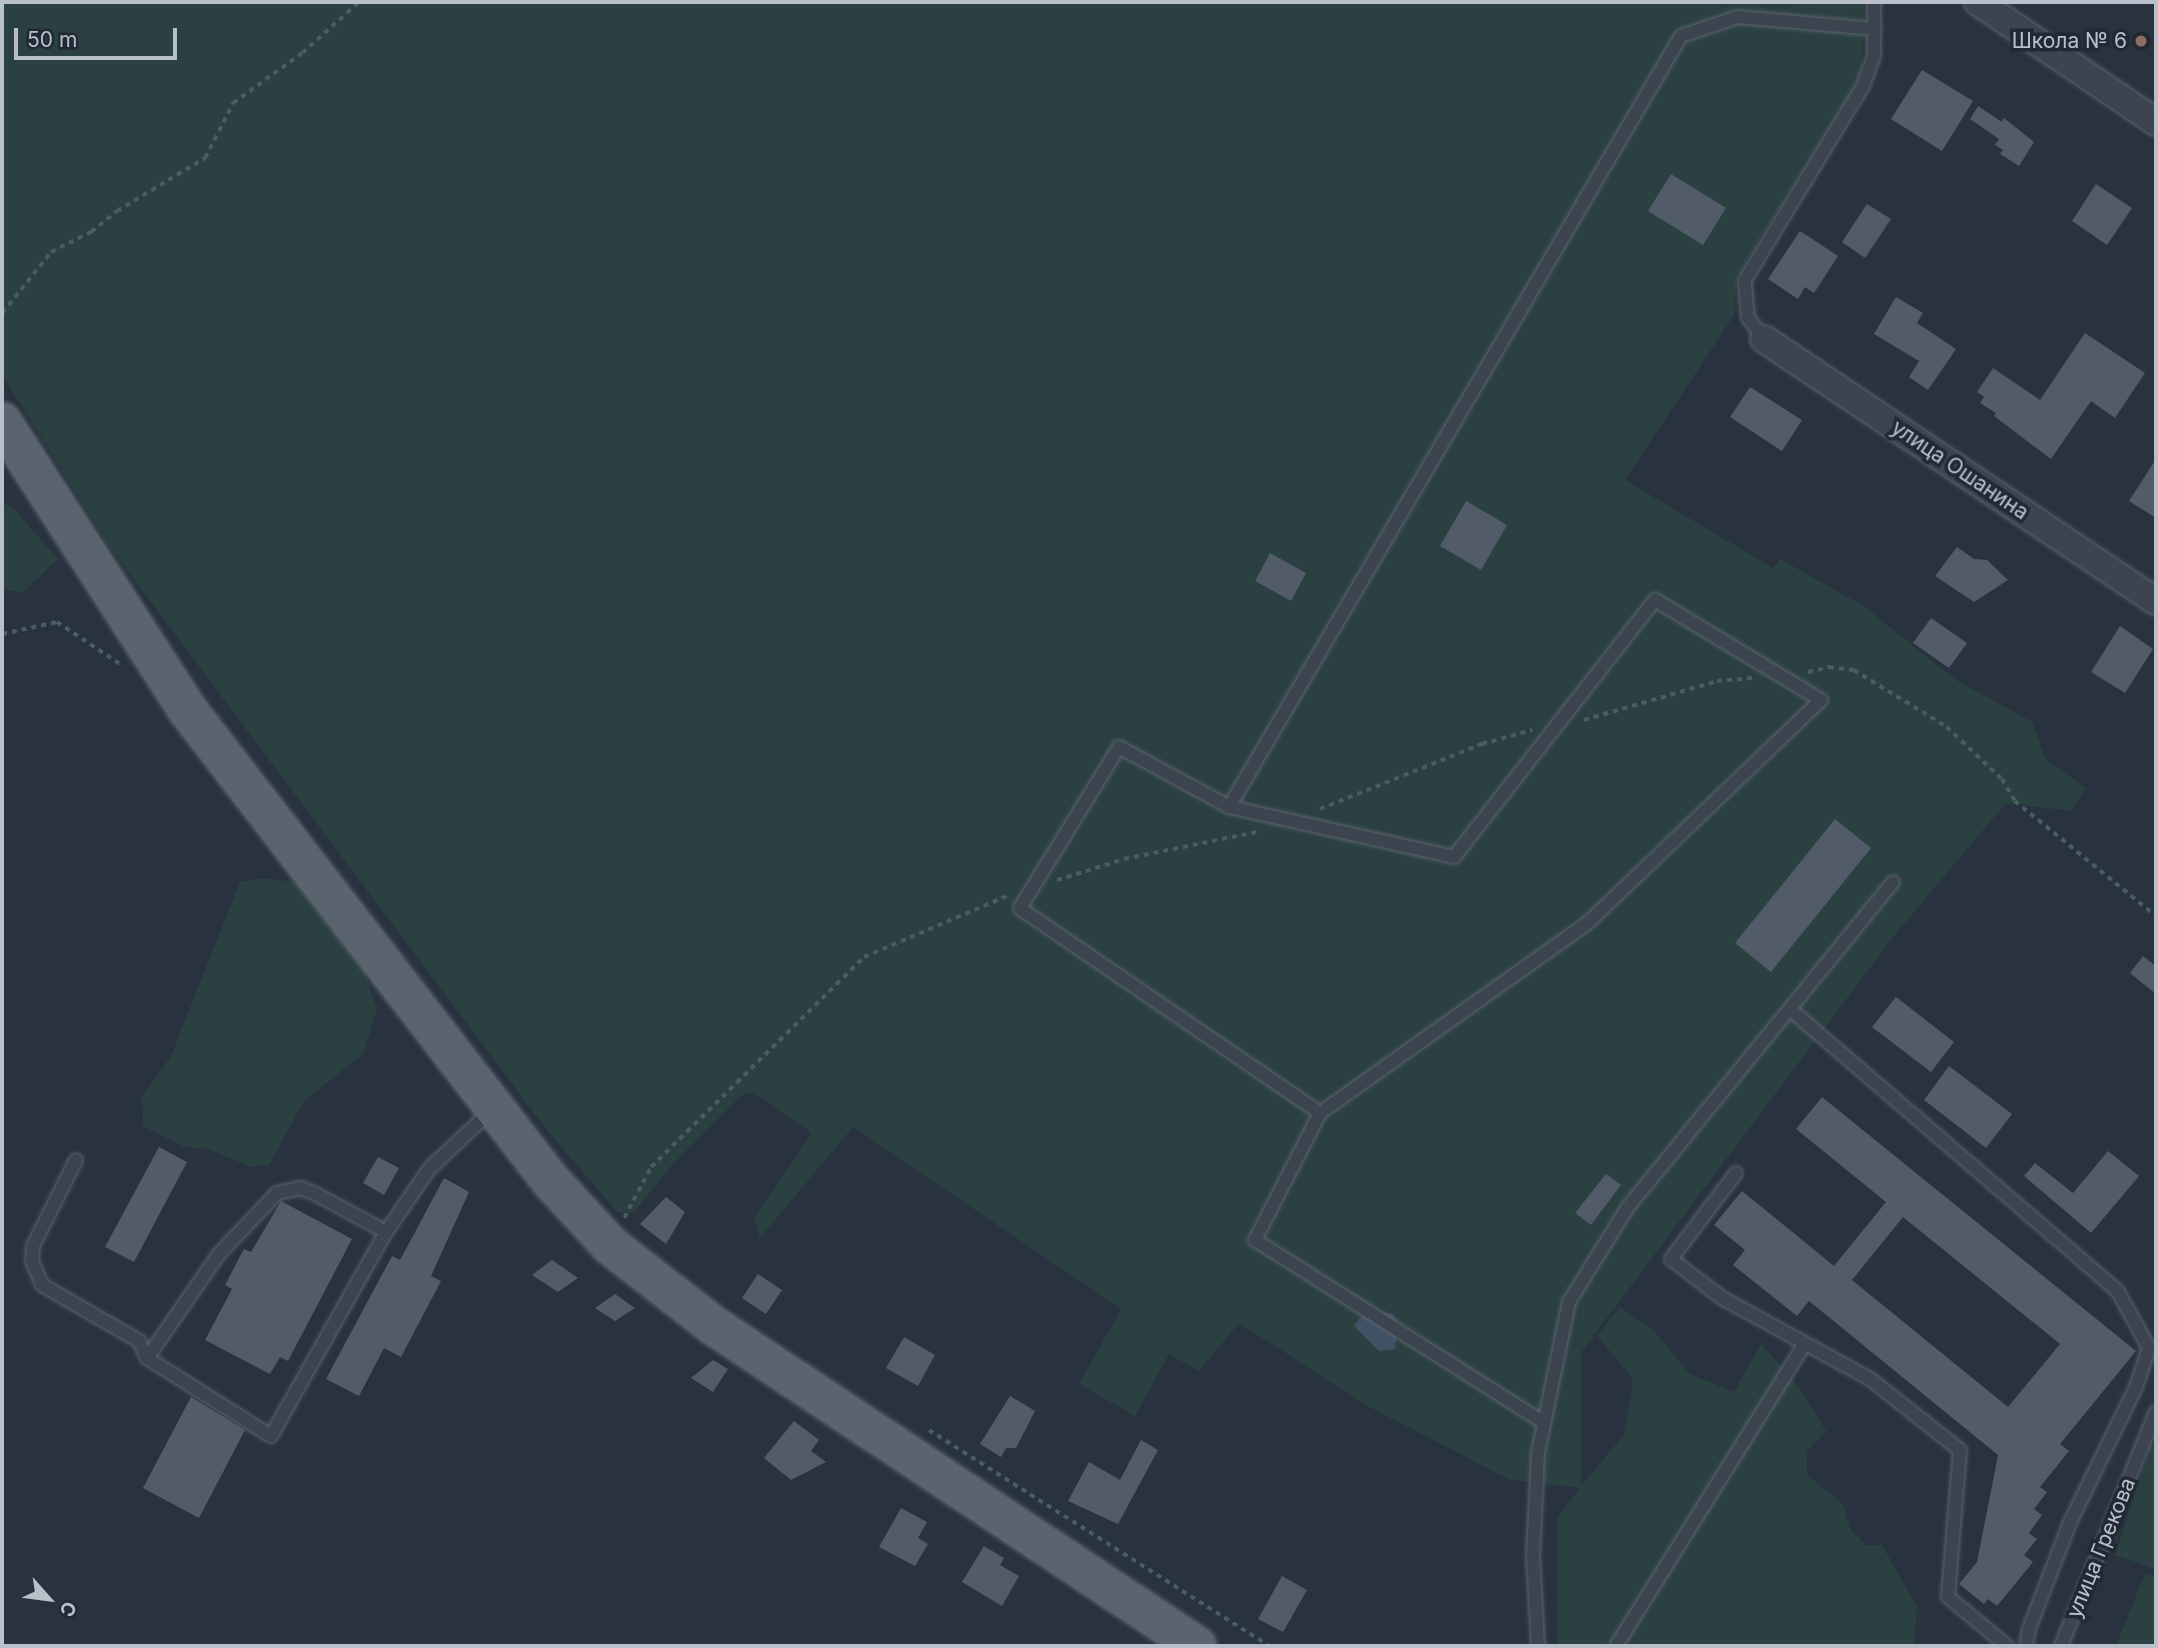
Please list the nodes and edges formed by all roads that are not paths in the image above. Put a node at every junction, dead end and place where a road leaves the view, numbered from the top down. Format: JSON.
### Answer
{"nodes":[{"id":1,"x":1874,"y":2,"type":"edge"},
{"id":2,"x":1978,"y":2,"type":"edge"},
{"id":3,"x":1874,"y":29,"type":"junction"},
{"id":4,"x":2156,"y":122,"type":"edge"},
{"id":5,"x":1764,"y":339,"type":"joint"},
{"id":6,"x":2,"y":422,"type":"edge"},
{"id":7,"x":2156,"y":601,"type":"edge"},
{"id":8,"x":1229,"y":807,"type":"junction"},
{"id":9,"x":1893,"y":882,"type":"dead end"},
{"id":10,"x":1791,"y":1010,"type":"junction"},
{"id":11,"x":494,"y":1107,"type":"junction"},
{"id":12,"x":1320,"y":1114,"type":"junction"},
{"id":13,"x":76,"y":1160,"type":"dead end"},
{"id":14,"x":1736,"y":1173,"type":"dead end"},
{"id":15,"x":386,"y":1232,"type":"junction"},
{"id":16,"x":1805,"y":1343,"type":"junction"},
{"id":17,"x":147,"y":1358,"type":"junction"},
{"id":18,"x":2156,"y":1412,"type":"edge"},
{"id":19,"x":1544,"y":1423,"type":"junction"},
{"id":20,"x":1197,"y":1646,"type":"edge"},
{"id":21,"x":1538,"y":1646,"type":"edge"},
{"id":22,"x":1616,"y":1646,"type":"edge"},
{"id":23,"x":2007,"y":1646,"type":"edge"},
{"id":24,"x":2026,"y":1646,"type":"edge"},
{"id":25,"x":2061,"y":1646,"type":"edge"}],
"edges":[{"from":1,"to":3,"type":"lane"},
{"from":2,"to":4,"type":"street"},
{"from":3,"to":5,"type":"lane"},
{"from":3,"to":8,"type":"lane"},
{"from":5,"to":7,"type":"street","name":"улица Ошанина"},
{"from":6,"to":11,"type":"main road"},
{"from":8,"to":12,"type":"lane"},
{"from":8,"to":12,"type":"lane"},
{"from":9,"to":10,"type":"lane"},
{"from":10,"to":19,"type":"lane"},
{"from":10,"to":24,"type":"lane"},
{"from":11,"to":15,"type":"lane"},
{"from":11,"to":20,"type":"main road"},
{"from":12,"to":19,"type":"lane"},
{"from":13,"to":17,"type":"lane"},
{"from":14,"to":16,"type":"lane"},
{"from":15,"to":17,"type":"lane"},
{"from":15,"to":17,"type":"lane"},
{"from":16,"to":22,"type":"lane"},
{"from":16,"to":23,"type":"lane"},
{"from":18,"to":25,"type":"lane","name":"улица Грекова"},
{"from":19,"to":21,"type":"lane"}]}
